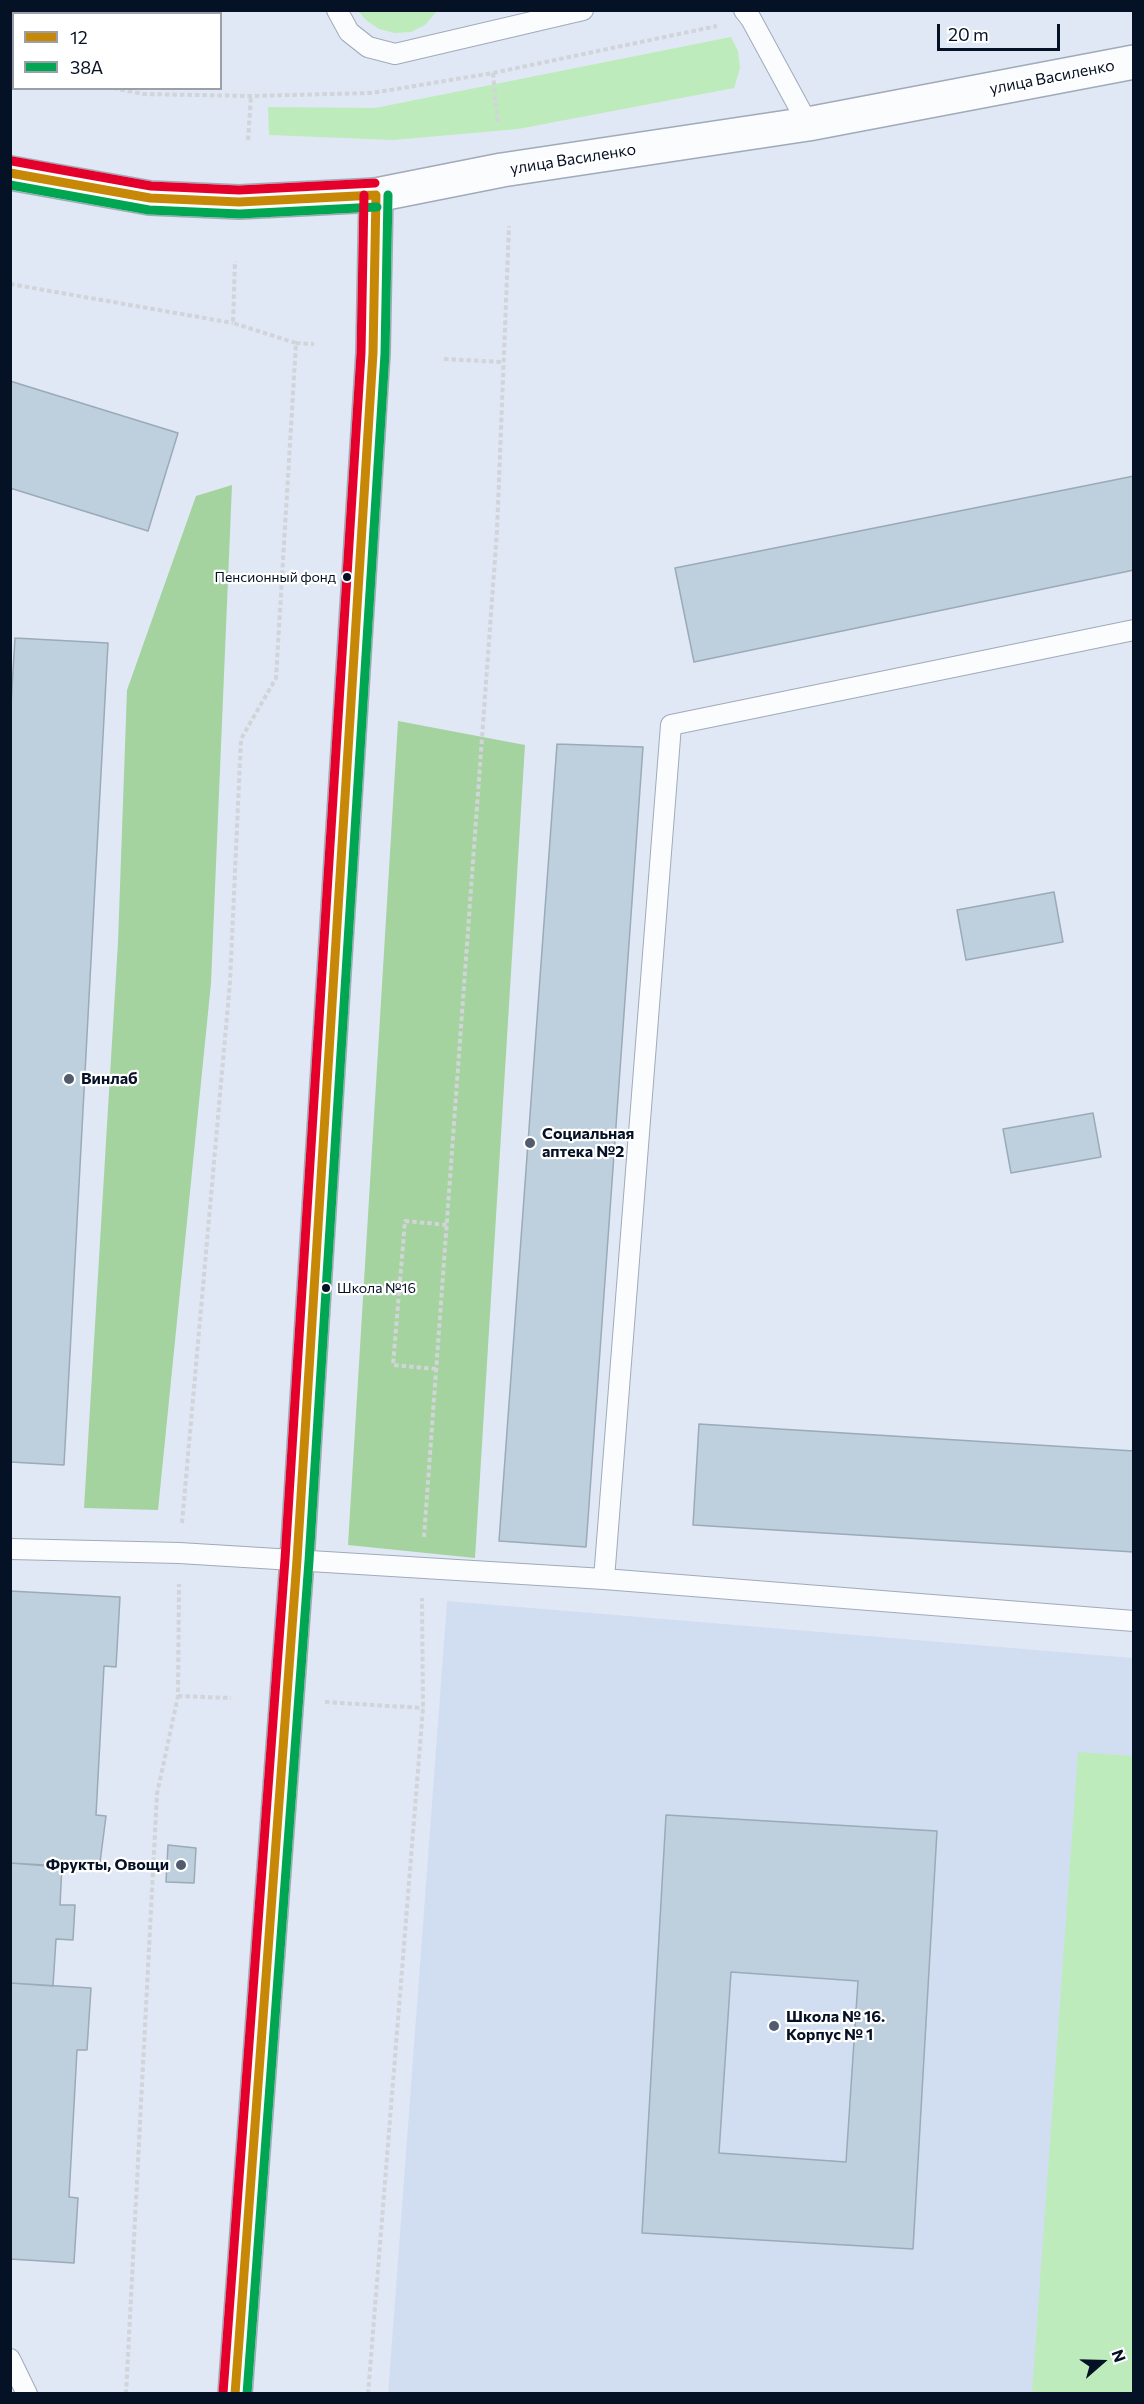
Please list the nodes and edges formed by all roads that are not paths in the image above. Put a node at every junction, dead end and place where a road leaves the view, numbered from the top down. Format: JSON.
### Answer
{"nodes":[{"id":1,"x":337,"y":10,"type":"edge"},
{"id":2,"x":583,"y":10,"type":"edge"},
{"id":3,"x":744,"y":10,"type":"edge"},
{"id":4,"x":1134,"y":62,"type":"edge"},
{"id":5,"x":808,"y":124,"type":"junction"},
{"id":6,"x":10,"y":172,"type":"edge"},
{"id":7,"x":376,"y":195,"type":"junction"},
{"id":8,"x":1134,"y":630,"type":"edge"},
{"id":9,"x":10,"y":1549,"type":"edge"},
{"id":10,"x":297,"y":1560,"type":"junction"},
{"id":11,"x":604,"y":1579,"type":"junction"},
{"id":12,"x":1134,"y":1621,"type":"edge"},
{"id":13,"x":10,"y":2359,"type":"edge"},
{"id":14,"x":27,"y":2394,"type":"edge"},
{"id":15,"x":236,"y":2394,"type":"edge"}],
"edges":[{"from":1,"to":2,"type":"lane"},
{"from":3,"to":5,"type":"lane"},
{"from":4,"to":5,"type":"main road","name":"улица Василенко"},
{"from":5,"to":7,"type":"main road","name":"улица Василенко"},
{"from":6,"to":7,"type":"main road","name":"улица Василенко"},
{"from":7,"to":10,"type":"main road"},
{"from":8,"to":11,"type":"lane"},
{"from":9,"to":10,"type":"lane"},
{"from":10,"to":11,"type":"lane"},
{"from":10,"to":15,"type":"main road"},
{"from":11,"to":12,"type":"lane"},
{"from":13,"to":14,"type":"lane"}]}
